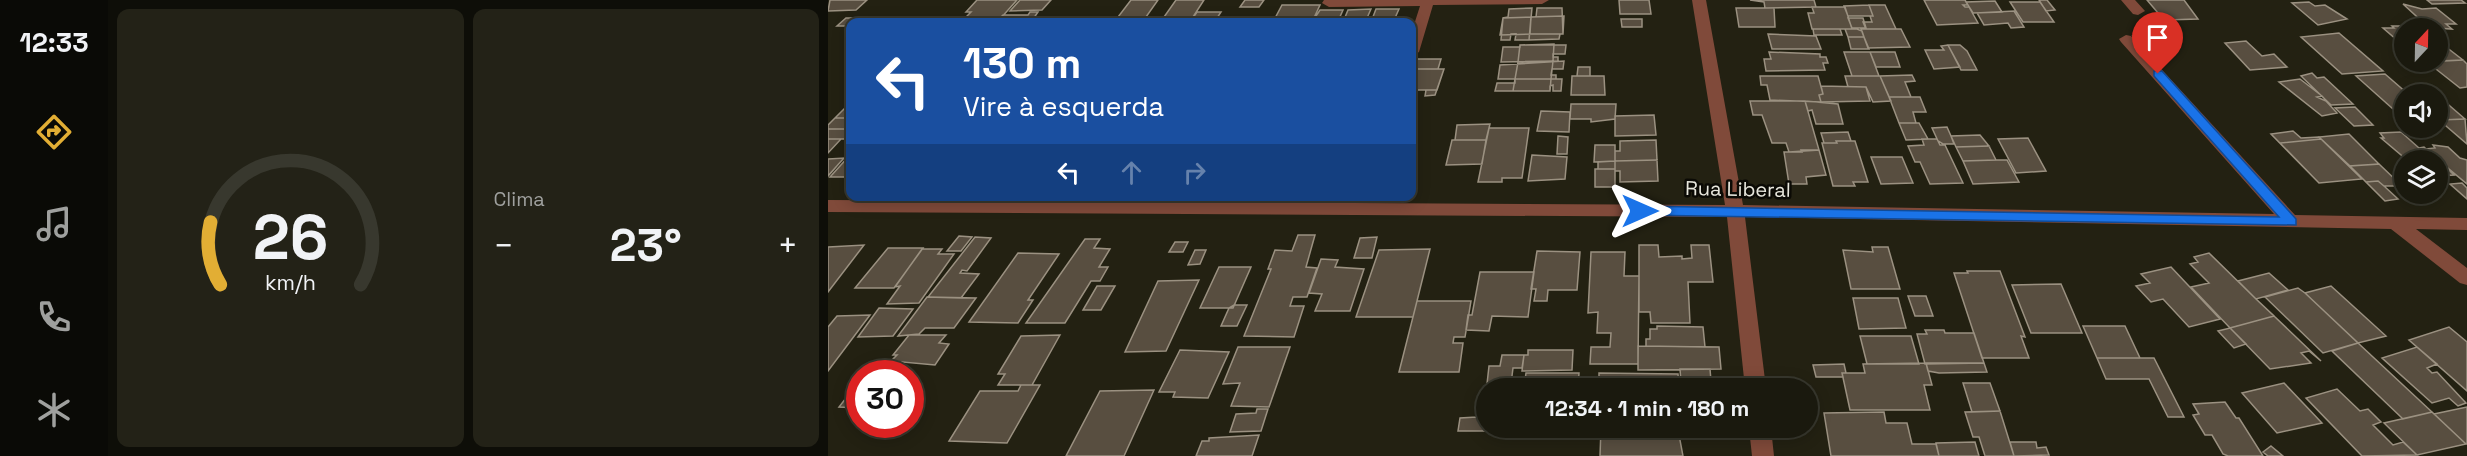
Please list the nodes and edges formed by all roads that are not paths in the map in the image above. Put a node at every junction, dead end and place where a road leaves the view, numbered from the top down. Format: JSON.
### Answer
{"nodes":[{"id":1,"x":1452,"y":0,"type":"edge"},
{"id":2,"x":1542,"y":0,"type":"edge"},
{"id":3,"x":1700,"y":0,"type":"edge"},
{"id":4,"x":1428,"y":1,"type":"edge"},
{"id":5,"x":1329,"y":3,"type":"dead end"},
{"id":6,"x":1416,"y":39,"type":"edge"},
{"id":7,"x":2126,"y":39,"type":"dead end"},
{"id":8,"x":828,"y":206,"type":"edge"},
{"id":9,"x":1736,"y":211,"type":"junction"},
{"id":10,"x":2291,"y":222,"type":"junction"},
{"id":11,"x":2397,"y":224,"type":"junction"},
{"id":12,"x":2467,"y":224,"type":"edge"},
{"id":13,"x":2467,"y":278,"type":"edge"},
{"id":14,"x":1754,"y":378,"type":"edge"},
{"id":15,"x":1761,"y":438,"type":"edge"},
{"id":16,"x":1763,"y":456,"type":"edge"}],
"edges":[{"from":1,"to":2,"type":"street"},
{"from":1,"to":4,"type":"street"},
{"from":3,"to":9,"type":"street"},
{"from":4,"to":5,"type":"street"},
{"from":4,"to":6,"type":"street"},
{"from":7,"to":10,"type":"street"},
{"from":8,"to":9,"type":"street","name":"Rua Liberal"},
{"from":9,"to":10,"type":"street","name":"Rua Liberal"},
{"from":9,"to":14,"type":"street"},
{"from":10,"to":11,"type":"street","name":"Rua Liberal"},
{"from":11,"to":12,"type":"street","name":"Rua Liberal"},
{"from":11,"to":13,"type":"street"},
{"from":15,"to":16,"type":"street"}]}
